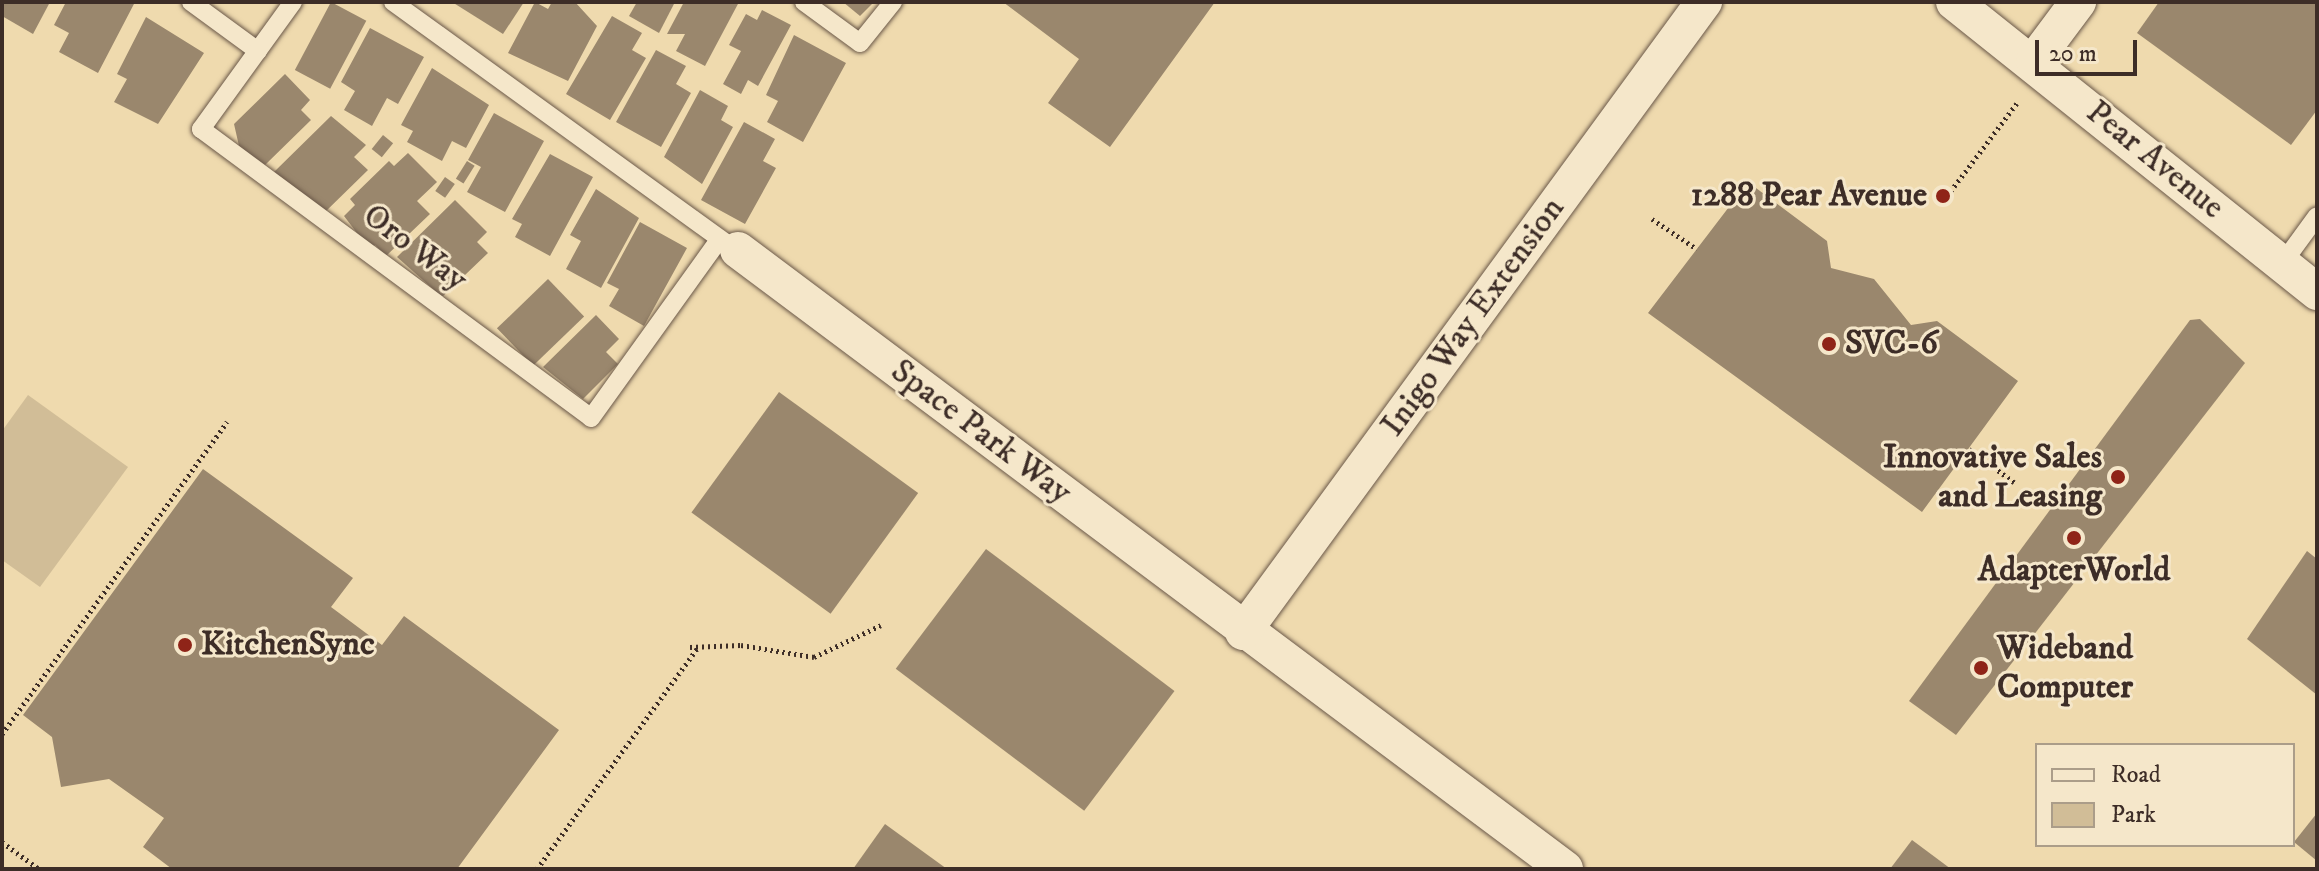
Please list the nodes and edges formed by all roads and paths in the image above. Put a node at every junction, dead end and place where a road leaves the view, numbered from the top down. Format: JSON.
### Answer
{"nodes":[{"id":1,"x":191,"y":2,"type":"edge"},
{"id":2,"x":293,"y":2,"type":"edge"},
{"id":3,"x":393,"y":2,"type":"edge"},
{"id":4,"x":804,"y":2,"type":"edge"},
{"id":5,"x":893,"y":2,"type":"edge"},
{"id":6,"x":1704,"y":2,"type":"edge"},
{"id":7,"x":1954,"y":2,"type":"edge"},
{"id":8,"x":2078,"y":2,"type":"edge"},
{"id":9,"x":258,"y":51,"type":"junction"},
{"id":10,"x":2034,"y":61,"type":"junction"},
{"id":11,"x":2017,"y":103,"type":"dead end"},
{"id":12,"x":1947,"y":196,"type":"dead end"},
{"id":13,"x":2317,"y":216,"type":"edge"},
{"id":14,"x":1652,"y":219,"type":"dead end"},
{"id":15,"x":728,"y":245,"type":"junction"},
{"id":16,"x":1697,"y":249,"type":"dead end"},
{"id":17,"x":2282,"y":264,"type":"junction"},
{"id":18,"x":2317,"y":292,"type":"edge"},
{"id":19,"x":227,"y":422,"type":"dead end"},
{"id":20,"x":1969,"y":449,"type":"dead end"},
{"id":21,"x":2014,"y":482,"type":"dead end"},
{"id":22,"x":881,"y":625,"type":"dead end"},
{"id":23,"x":1243,"y":632,"type":"junction"},
{"id":24,"x":690,"y":647,"type":"dead end"},
{"id":25,"x":698,"y":647,"type":"junction"},
{"id":26,"x":2,"y":734,"type":"edge"},
{"id":27,"x":2,"y":842,"type":"edge"},
{"id":28,"x":39,"y":869,"type":"edge"},
{"id":29,"x":537,"y":869,"type":"edge"},
{"id":30,"x":1565,"y":869,"type":"edge"}],
"edges":[{"from":1,"to":9,"type":"lane"},
{"from":2,"to":9,"type":"lane"},
{"from":3,"to":15,"type":"lane","name":"Space Park Way"},
{"from":4,"to":5,"type":"lane"},
{"from":6,"to":23,"type":"street","name":"Inigo Way Extension"},
{"from":7,"to":10,"type":"street","name":"Pear Avenue"},
{"from":8,"to":10,"type":"street"},
{"from":9,"to":15,"type":"lane","name":"Oro Way"},
{"from":10,"to":17,"type":"street","name":"Pear Avenue"},
{"from":11,"to":12,"type":"path"},
{"from":13,"to":17,"type":"lane"},
{"from":14,"to":16,"type":"path"},
{"from":15,"to":23,"type":"street","name":"Space Park Way"},
{"from":17,"to":18,"type":"street","name":"Pear Avenue"},
{"from":19,"to":26,"type":"path"},
{"from":20,"to":21,"type":"path"},
{"from":22,"to":25,"type":"path"},
{"from":23,"to":30,"type":"street","name":"Space Park Way"},
{"from":24,"to":25,"type":"path"},
{"from":25,"to":29,"type":"path"},
{"from":27,"to":28,"type":"path"}]}
